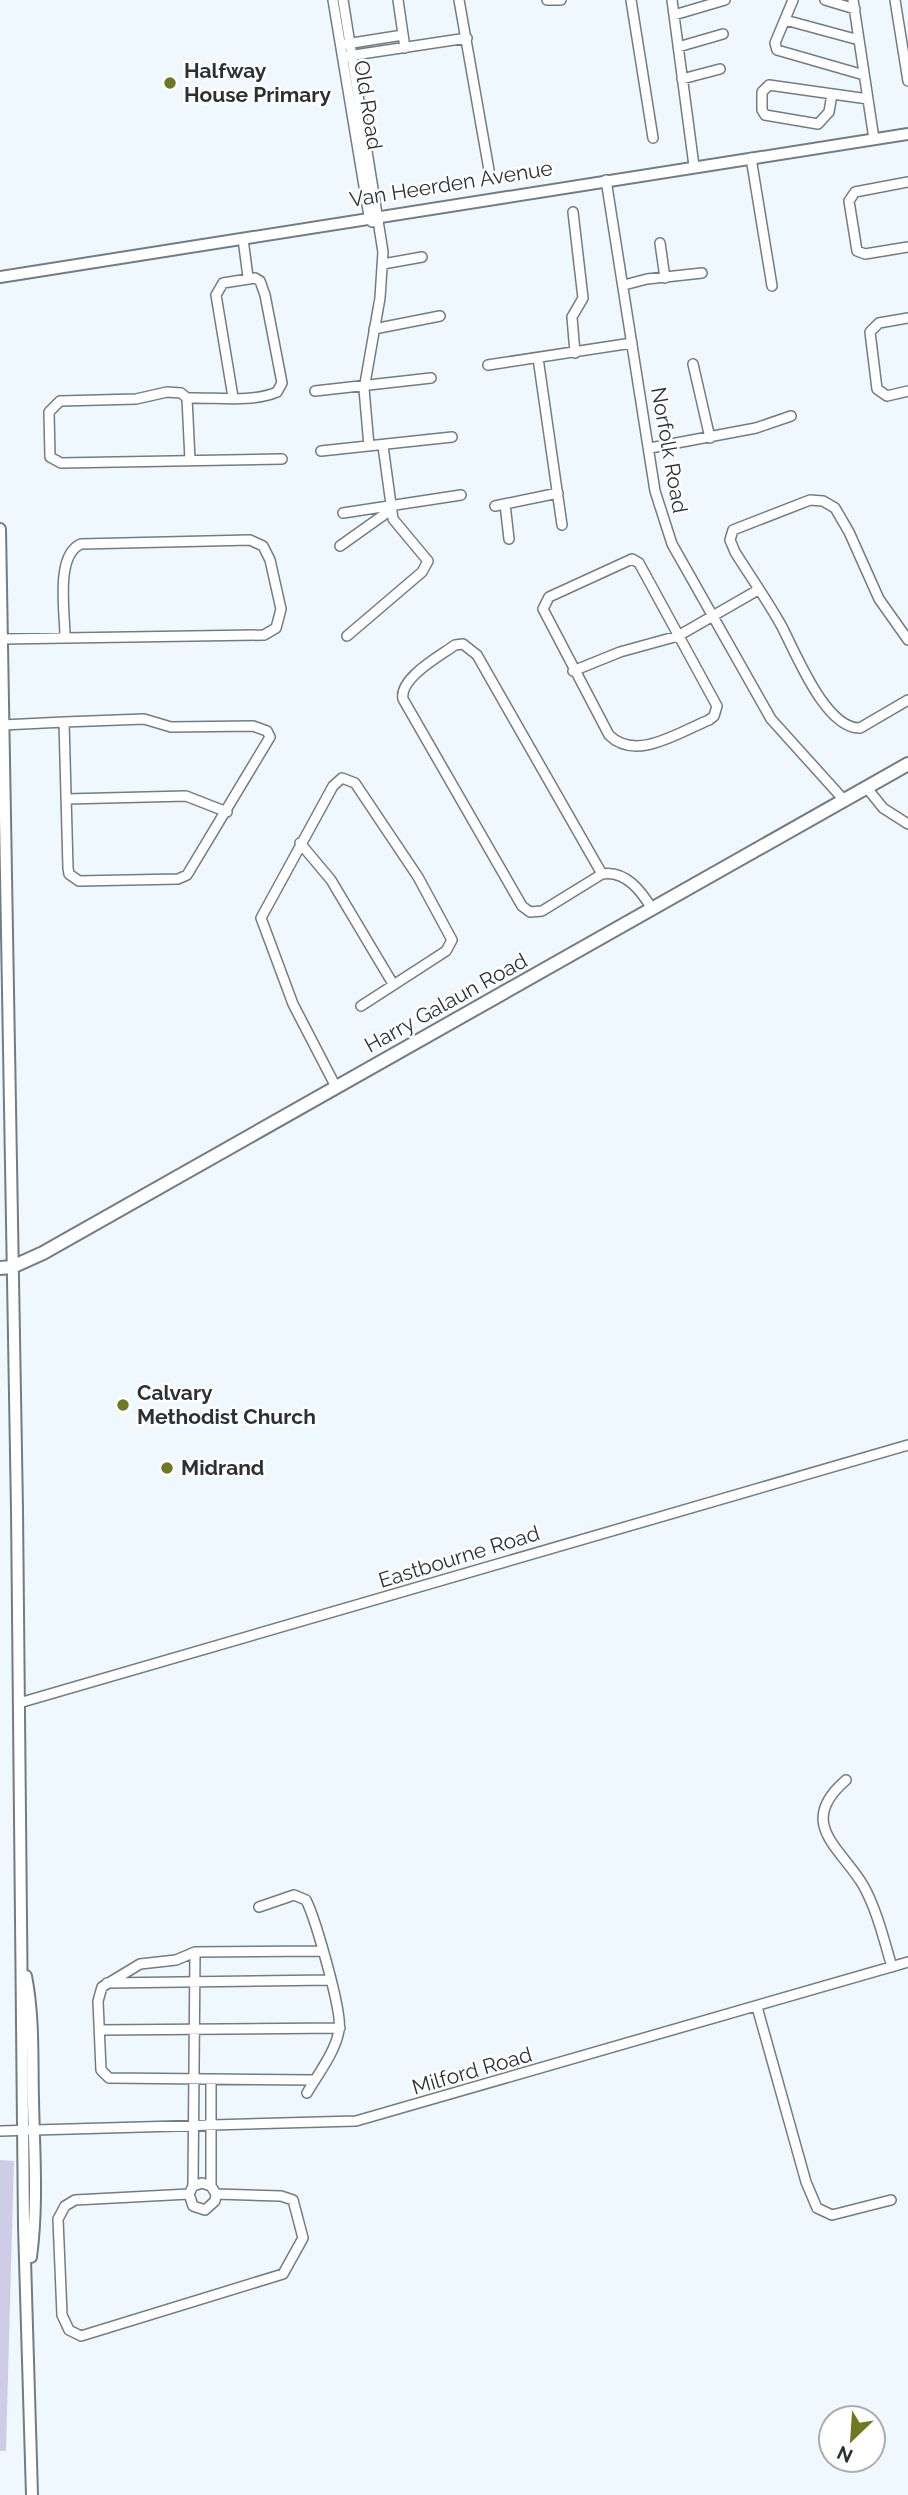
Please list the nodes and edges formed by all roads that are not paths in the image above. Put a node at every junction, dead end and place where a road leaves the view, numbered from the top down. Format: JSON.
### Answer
{"nodes":[{"id":1,"x":333,"y":0,"type":"edge"},
{"id":2,"x":343,"y":0,"type":"edge"},
{"id":3,"x":398,"y":0,"type":"edge"},
{"id":4,"x":459,"y":0,"type":"edge"},
{"id":5,"x":547,"y":0,"type":"edge"},
{"id":6,"x":561,"y":0,"type":"edge"},
{"id":7,"x":631,"y":0,"type":"edge"},
{"id":8,"x":672,"y":0,"type":"edge"},
{"id":9,"x":725,"y":0,"type":"edge"},
{"id":10,"x":793,"y":0,"type":"edge"},
{"id":11,"x":825,"y":0,"type":"edge"},
{"id":12,"x":895,"y":0,"type":"edge"},
{"id":13,"x":854,"y":5,"type":"edge"},
{"id":14,"x":674,"y":15,"type":"junction"},
{"id":15,"x":785,"y":20,"type":"junction"},
{"id":16,"x":723,"y":34,"type":"dead end"},
{"id":17,"x":403,"y":35,"type":"junction"},
{"id":18,"x":467,"y":38,"type":"junction"},
{"id":19,"x":859,"y":40,"type":"junction"},
{"id":20,"x":345,"y":44,"type":"junction"},
{"id":21,"x":678,"y":47,"type":"junction"},
{"id":22,"x":405,"y":48,"type":"junction"},
{"id":23,"x":347,"y":56,"type":"junction"},
{"id":24,"x":720,"y":69,"type":"dead end"},
{"id":25,"x":864,"y":75,"type":"junction"},
{"id":26,"x":908,"y":75,"type":"edge"},
{"id":27,"x":682,"y":79,"type":"junction"},
{"id":28,"x":908,"y":81,"type":"edge"},
{"id":29,"x":832,"y":94,"type":"junction"},
{"id":30,"x":868,"y":99,"type":"junction"},
{"id":31,"x":908,"y":134,"type":"edge"},
{"id":32,"x":653,"y":138,"type":"dead end"},
{"id":33,"x":874,"y":139,"type":"junction"},
{"id":34,"x":751,"y":158,"type":"junction"},
{"id":35,"x":694,"y":166,"type":"junction"},
{"id":36,"x":489,"y":170,"type":"dead end"},
{"id":37,"x":606,"y":180,"type":"junction"},
{"id":38,"x":908,"y":182,"type":"edge"},
{"id":39,"x":573,"y":212,"type":"dead end"},
{"id":40,"x":373,"y":215,"type":"junction"},
{"id":41,"x":243,"y":239,"type":"junction"},
{"id":42,"x":660,"y":243,"type":"dead end"},
{"id":43,"x":908,"y":247,"type":"edge"},
{"id":44,"x":422,"y":257,"type":"dead end"},
{"id":45,"x":383,"y":264,"type":"junction"},
{"id":46,"x":702,"y":274,"type":"dead end"},
{"id":47,"x":0,"y":277,"type":"edge"},
{"id":48,"x":248,"y":277,"type":"junction"},
{"id":49,"x":665,"y":278,"type":"junction"},
{"id":50,"x":624,"y":285,"type":"junction"},
{"id":51,"x":772,"y":286,"type":"dead end"},
{"id":52,"x":440,"y":316,"type":"dead end"},
{"id":53,"x":908,"y":318,"type":"edge"},
{"id":54,"x":374,"y":329,"type":"junction"},
{"id":55,"x":632,"y":343,"type":"junction"},
{"id":56,"x":575,"y":353,"type":"junction"},
{"id":57,"x":538,"y":358,"type":"junction"},
{"id":58,"x":693,"y":363,"type":"dead end"},
{"id":59,"x":488,"y":365,"type":"dead end"},
{"id":60,"x":430,"y":378,"type":"dead end"},
{"id":61,"x":365,"y":384,"type":"junction"},
{"id":62,"x":315,"y":391,"type":"dead end"},
{"id":63,"x":908,"y":391,"type":"edge"},
{"id":64,"x":233,"y":397,"type":"junction"},
{"id":65,"x":187,"y":398,"type":"junction"},
{"id":66,"x":791,"y":416,"type":"dead end"},
{"id":67,"x":452,"y":437,"type":"dead end"},
{"id":68,"x":710,"y":438,"type":"junction"},
{"id":69,"x":369,"y":446,"type":"junction"},
{"id":70,"x":383,"y":446,"type":"junction"},
{"id":71,"x":650,"y":448,"type":"junction"},
{"id":72,"x":321,"y":451,"type":"dead end"},
{"id":73,"x":190,"y":460,"type":"junction"},
{"id":74,"x":282,"y":460,"type":"dead end"},
{"id":75,"x":558,"y":493,"type":"junction"},
{"id":76,"x":461,"y":495,"type":"dead end"},
{"id":77,"x":505,"y":504,"type":"junction"},
{"id":78,"x":495,"y":506,"type":"dead end"},
{"id":79,"x":392,"y":508,"type":"junction"},
{"id":80,"x":343,"y":513,"type":"dead end"},
{"id":81,"x":562,"y":525,"type":"dead end"},
{"id":82,"x":0,"y":529,"type":"edge"},
{"id":83,"x":509,"y":539,"type":"dead end"},
{"id":84,"x":340,"y":546,"type":"dead end"},
{"id":85,"x":758,"y":590,"type":"junction"},
{"id":86,"x":714,"y":617,"type":"junction"},
{"id":87,"x":347,"y":636,"type":"dead end"},
{"id":88,"x":678,"y":636,"type":"junction"},
{"id":89,"x":65,"y":637,"type":"junction"},
{"id":90,"x":1,"y":639,"type":"edge"},
{"id":91,"x":908,"y":640,"type":"edge"},
{"id":92,"x":573,"y":671,"type":"junction"},
{"id":93,"x":908,"y":700,"type":"edge"},
{"id":94,"x":64,"y":722,"type":"junction"},
{"id":95,"x":3,"y":725,"type":"junction"},
{"id":96,"x":908,"y":764,"type":"edge"},
{"id":97,"x":867,"y":788,"type":"junction"},
{"id":98,"x":66,"y":799,"type":"junction"},
{"id":99,"x":844,"y":800,"type":"junction"},
{"id":100,"x":226,"y":812,"type":"junction"},
{"id":101,"x":908,"y":824,"type":"edge"},
{"id":102,"x":300,"y":843,"type":"junction"},
{"id":103,"x":602,"y":874,"type":"junction"},
{"id":104,"x":652,"y":909,"type":"junction"},
{"id":105,"x":393,"y":984,"type":"junction"},
{"id":106,"x":360,"y":1006,"type":"dead end"},
{"id":107,"x":335,"y":1087,"type":"junction"},
{"id":108,"x":6,"y":1268,"type":"edge"},
{"id":109,"x":908,"y":1445,"type":"edge"},
{"id":110,"x":19,"y":1703,"type":"junction"},
{"id":111,"x":846,"y":1780,"type":"dead end"},
{"id":112,"x":259,"y":1907,"type":"dead end"},
{"id":113,"x":321,"y":1951,"type":"junction"},
{"id":114,"x":195,"y":1952,"type":"junction"},
{"id":115,"x":908,"y":1962,"type":"edge"},
{"id":116,"x":892,"y":1967,"type":"junction"},
{"id":117,"x":330,"y":1980,"type":"junction"},
{"id":118,"x":196,"y":1982,"type":"junction"},
{"id":119,"x":106,"y":1983,"type":"junction"},
{"id":120,"x":757,"y":2007,"type":"junction"},
{"id":121,"x":340,"y":2028,"type":"junction"},
{"id":122,"x":101,"y":2030,"type":"junction"},
{"id":123,"x":197,"y":2031,"type":"junction"},
{"id":124,"x":195,"y":2080,"type":"junction"},
{"id":125,"x":211,"y":2080,"type":"junction"},
{"id":126,"x":314,"y":2080,"type":"junction"},
{"id":127,"x":307,"y":2093,"type":"dead end"},
{"id":128,"x":194,"y":2106,"type":"junction"},
{"id":129,"x":210,"y":2106,"type":"junction"},
{"id":130,"x":211,"y":2124,"type":"junction"},
{"id":131,"x":192,"y":2125,"type":"junction"},
{"id":132,"x":0,"y":2131,"type":"edge"},
{"id":133,"x":28,"y":2131,"type":"junction"},
{"id":134,"x":192,"y":2146,"type":"junction"},
{"id":135,"x":211,"y":2147,"type":"junction"},
{"id":136,"x":191,"y":2190,"type":"junction"},
{"id":137,"x":213,"y":2190,"type":"junction"},
{"id":138,"x":891,"y":2200,"type":"dead end"},
{"id":139,"x":32,"y":2495,"type":"edge"}],
"edges":[{"from":1,"to":20,"type":"street","name":"Old Road"},
{"from":2,"to":20,"type":"street","name":"Old Road"},
{"from":3,"to":17,"type":"street"},
{"from":4,"to":18,"type":"street"},
{"from":5,"to":6,"type":"street"},
{"from":7,"to":32,"type":"street"},
{"from":8,"to":14,"type":"street"},
{"from":9,"to":14,"type":"street"},
{"from":10,"to":15,"type":"street"},
{"from":11,"to":13,"type":"street"},
{"from":12,"to":26,"type":"street"},
{"from":13,"to":19,"type":"street"},
{"from":14,"to":21,"type":"street"},
{"from":15,"to":19,"type":"street"},
{"from":15,"to":25,"type":"street"},
{"from":16,"to":21,"type":"street"},
{"from":17,"to":20,"type":"street"},
{"from":17,"to":22,"type":"street"},
{"from":18,"to":22,"type":"street"},
{"from":18,"to":36,"type":"street"},
{"from":19,"to":25,"type":"street"},
{"from":20,"to":23,"type":"street","name":"Old Road"},
{"from":21,"to":27,"type":"street"},
{"from":22,"to":23,"type":"street"},
{"from":23,"to":40,"type":"street","name":"Old Road"},
{"from":24,"to":27,"type":"street"},
{"from":25,"to":30,"type":"street"},
{"from":26,"to":28,"type":"street"},
{"from":27,"to":35,"type":"street"},
{"from":29,"to":29,"type":"street"},
{"from":29,"to":30,"type":"street"},
{"from":30,"to":33,"type":"street"},
{"from":31,"to":33,"type":"street","name":"Van Heerden Avenue"},
{"from":33,"to":34,"type":"street","name":"Van Heerden Avenue"},
{"from":34,"to":35,"type":"street","name":"Van Heerden Avenue"},
{"from":34,"to":51,"type":"street"},
{"from":35,"to":37,"type":"street","name":"Van Heerden Avenue"},
{"from":37,"to":40,"type":"street","name":"Van Heerden Avenue"},
{"from":37,"to":50,"type":"street","name":"Norfolk Road"},
{"from":38,"to":43,"type":"street"},
{"from":39,"to":56,"type":"street"},
{"from":40,"to":41,"type":"street","name":"Van Heerden Avenue"},
{"from":40,"to":45,"type":"street","name":"Old Road"},
{"from":41,"to":47,"type":"street","name":"Van Heerden Avenue"},
{"from":41,"to":48,"type":"street"},
{"from":42,"to":49,"type":"street"},
{"from":44,"to":45,"type":"street"},
{"from":45,"to":54,"type":"street","name":"Old Road"},
{"from":46,"to":49,"type":"street"},
{"from":48,"to":64,"type":"street"},
{"from":48,"to":64,"type":"street"},
{"from":49,"to":50,"type":"street"},
{"from":50,"to":55,"type":"street","name":"Norfolk Road"},
{"from":52,"to":54,"type":"street"},
{"from":53,"to":63,"type":"street"},
{"from":54,"to":61,"type":"street","name":"Old Road"},
{"from":55,"to":56,"type":"street"},
{"from":55,"to":71,"type":"street","name":"Norfolk Road"},
{"from":56,"to":57,"type":"street"},
{"from":57,"to":59,"type":"street"},
{"from":57,"to":75,"type":"street"},
{"from":58,"to":68,"type":"street"},
{"from":60,"to":61,"type":"street"},
{"from":61,"to":62,"type":"street"},
{"from":61,"to":69,"type":"street","name":"Old Road"},
{"from":64,"to":65,"type":"street"},
{"from":65,"to":73,"type":"street"},
{"from":65,"to":73,"type":"street"},
{"from":66,"to":68,"type":"street"},
{"from":67,"to":70,"type":"street"},
{"from":68,"to":71,"type":"street"},
{"from":69,"to":70,"type":"street"},
{"from":69,"to":72,"type":"street"},
{"from":70,"to":79,"type":"street"},
{"from":71,"to":86,"type":"street","name":"Norfolk Road"},
{"from":73,"to":74,"type":"street"},
{"from":75,"to":77,"type":"street"},
{"from":75,"to":81,"type":"street"},
{"from":76,"to":79,"type":"street"},
{"from":77,"to":78,"type":"street"},
{"from":77,"to":83,"type":"street"},
{"from":79,"to":80,"type":"street"},
{"from":79,"to":84,"type":"street"},
{"from":79,"to":87,"type":"street"},
{"from":82,"to":90,"type":"street"},
{"from":85,"to":86,"type":"street"},
{"from":85,"to":91,"type":"street"},
{"from":85,"to":93,"type":"street"},
{"from":86,"to":88,"type":"street"},
{"from":86,"to":99,"type":"street","name":"Norfolk Road"},
{"from":88,"to":92,"type":"street"},
{"from":88,"to":92,"type":"street"},
{"from":88,"to":92,"type":"street"},
{"from":89,"to":89,"type":"street"},
{"from":89,"to":90,"type":"street"},
{"from":90,"to":95,"type":"street"},
{"from":94,"to":95,"type":"street"},
{"from":94,"to":98,"type":"street"},
{"from":94,"to":100,"type":"street"},
{"from":95,"to":108,"type":"street"},
{"from":96,"to":97,"type":"main road","name":"Harry Galaun Road"},
{"from":97,"to":99,"type":"main road","name":"Harry Galaun Road"},
{"from":97,"to":101,"type":"street"},
{"from":98,"to":100,"type":"street"},
{"from":98,"to":100,"type":"street"},
{"from":99,"to":104,"type":"main road","name":"Harry Galaun Road"},
{"from":102,"to":105,"type":"street"},
{"from":102,"to":105,"type":"street"},
{"from":102,"to":107,"type":"street"},
{"from":103,"to":103,"type":"street"},
{"from":103,"to":104,"type":"street"},
{"from":104,"to":107,"type":"main road","name":"Harry Galaun Road"},
{"from":105,"to":106,"type":"street"},
{"from":107,"to":108,"type":"main road","name":"Harry Galaun Road"},
{"from":108,"to":110,"type":"street"},
{"from":109,"to":110,"type":"street","name":"Eastbourne Road"},
{"from":110,"to":133,"type":"street"},
{"from":111,"to":116,"type":"street"},
{"from":112,"to":113,"type":"street"},
{"from":113,"to":114,"type":"street"},
{"from":113,"to":117,"type":"street"},
{"from":114,"to":118,"type":"street"},
{"from":114,"to":119,"type":"street"},
{"from":115,"to":116,"type":"street","name":"Milford Road"},
{"from":116,"to":120,"type":"street","name":"Milford Road"},
{"from":117,"to":118,"type":"street"},
{"from":117,"to":121,"type":"street"},
{"from":118,"to":119,"type":"street"},
{"from":118,"to":123,"type":"street"},
{"from":119,"to":122,"type":"street"},
{"from":120,"to":130,"type":"street","name":"Milford Road"},
{"from":120,"to":138,"type":"street"},
{"from":121,"to":123,"type":"street"},
{"from":121,"to":126,"type":"street"},
{"from":122,"to":123,"type":"street"},
{"from":122,"to":124,"type":"street"},
{"from":123,"to":124,"type":"street"},
{"from":124,"to":125,"type":"street"},
{"from":124,"to":128,"type":"street"},
{"from":125,"to":126,"type":"street"},
{"from":125,"to":129,"type":"street"},
{"from":126,"to":127,"type":"street"},
{"from":128,"to":129,"type":"street"},
{"from":128,"to":131,"type":"street"},
{"from":129,"to":130,"type":"street"},
{"from":130,"to":131,"type":"street","name":"Milford Road"},
{"from":130,"to":135,"type":"street"},
{"from":131,"to":133,"type":"street","name":"Milford Road"},
{"from":131,"to":134,"type":"street"},
{"from":132,"to":133,"type":"street","name":"Milford Road"},
{"from":133,"to":139,"type":"street"},
{"from":134,"to":135,"type":"street"},
{"from":134,"to":136,"type":"street"},
{"from":135,"to":137,"type":"street"},
{"from":136,"to":137,"type":"street"},
{"from":136,"to":137,"type":"street"},
{"from":136,"to":137,"type":"street"}]}
